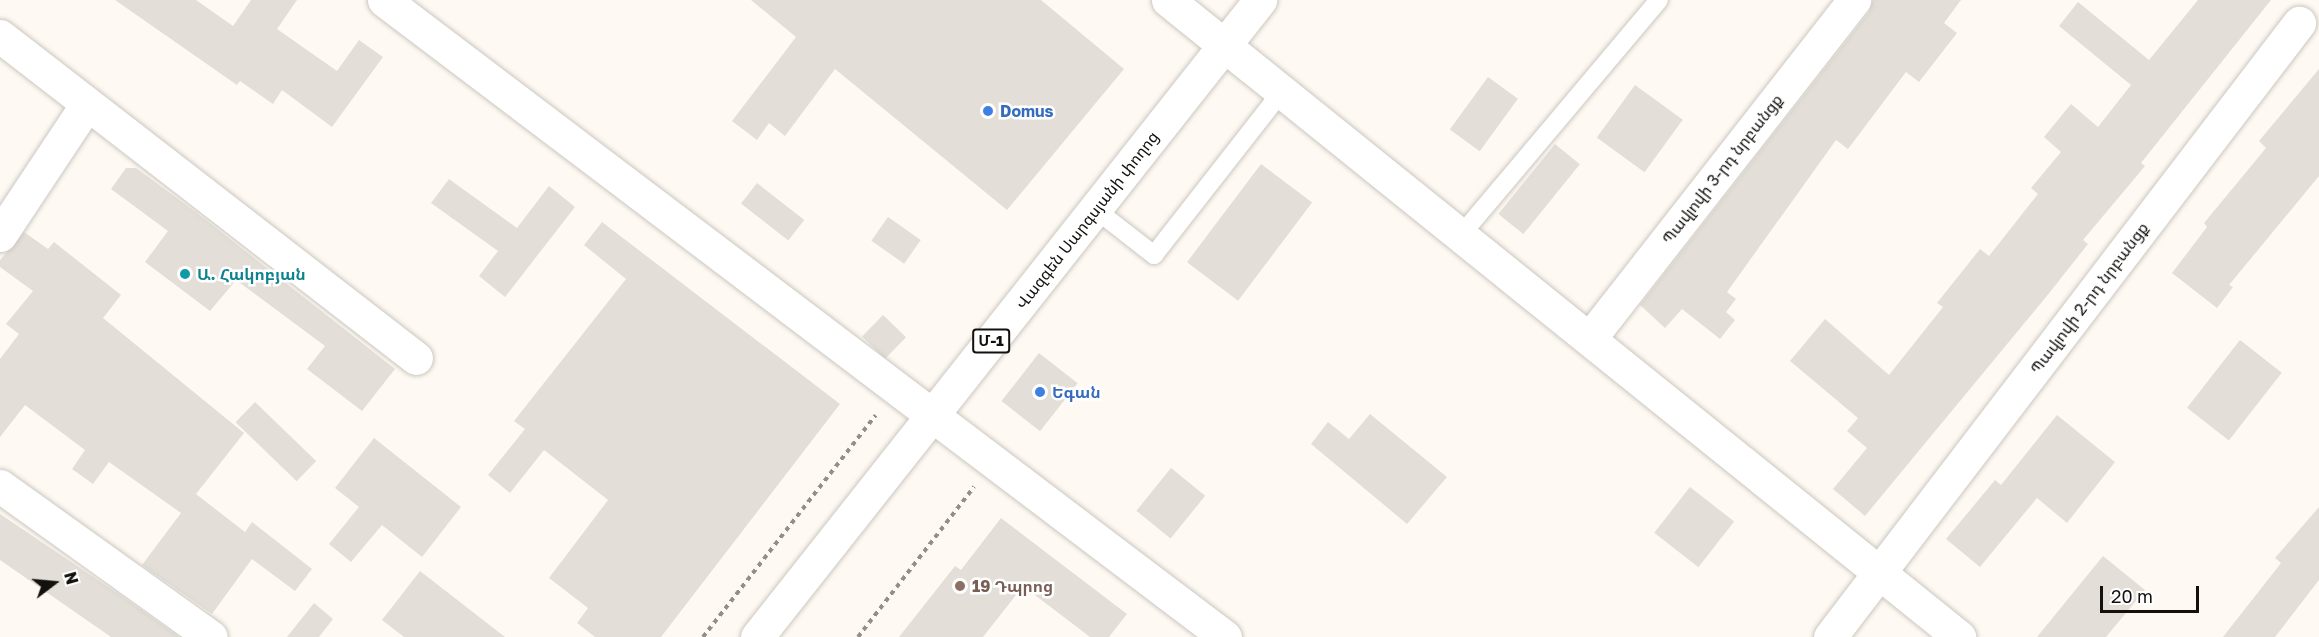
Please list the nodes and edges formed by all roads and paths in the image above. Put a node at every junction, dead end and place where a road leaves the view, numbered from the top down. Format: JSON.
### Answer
{"nodes":[{"id":1,"x":384,"y":0,"type":"edge"},
{"id":2,"x":1168,"y":0,"type":"edge"},
{"id":3,"x":1260,"y":0,"type":"edge"},
{"id":4,"x":1659,"y":0,"type":"edge"},
{"id":5,"x":1852,"y":1,"type":"edge"},
{"id":6,"x":2299,"y":23,"type":"dead end"},
{"id":7,"x":0,"y":36,"type":"edge"},
{"id":8,"x":1224,"y":45,"type":"junction"},
{"id":9,"x":1282,"y":91,"type":"junction"},
{"id":10,"x":87,"y":104,"type":"junction"},
{"id":11,"x":1095,"y":209,"type":"junction"},
{"id":12,"x":0,"y":235,"type":"edge"},
{"id":13,"x":1461,"y":235,"type":"junction"},
{"id":14,"x":1590,"y":338,"type":"junction"},
{"id":15,"x":416,"y":358,"type":"dead end"},
{"id":16,"x":896,"y":389,"type":"junction"},
{"id":17,"x":932,"y":417,"type":"junction"},
{"id":18,"x":993,"y":462,"type":"junction"},
{"id":19,"x":0,"y":486,"type":"edge"},
{"id":20,"x":1880,"y":573,"type":"junction"},
{"id":21,"x":211,"y":637,"type":"edge"},
{"id":22,"x":703,"y":637,"type":"edge"},
{"id":23,"x":757,"y":637,"type":"edge"},
{"id":24,"x":858,"y":637,"type":"edge"},
{"id":25,"x":1226,"y":637,"type":"edge"},
{"id":26,"x":1830,"y":637,"type":"edge"},
{"id":27,"x":1959,"y":637,"type":"edge"}],
"edges":[{"from":1,"to":16,"type":"main road"},
{"from":2,"to":8,"type":"main road"},
{"from":3,"to":8,"type":"main road","name":"Վազգեն Սարգսյանի փողոց","number":"Մ-1"},
{"from":4,"to":13,"type":"lane"},
{"from":5,"to":14,"type":"main road","name":"Պավլովի 3-րդ նրբանցք"},
{"from":6,"to":20,"type":"main road","name":"Պավլովի 2-րդ նրբանցք"},
{"from":7,"to":10,"type":"main road"},
{"from":8,"to":9,"type":"main road"},
{"from":8,"to":11,"type":"main road","name":"Վազգեն Սարգսյանի փողոց","number":"Մ-1"},
{"from":9,"to":11,"type":"lane"},
{"from":9,"to":13,"type":"main road"},
{"from":10,"to":12,"type":"main road"},
{"from":10,"to":15,"type":"main road"},
{"from":11,"to":17,"type":"main road","name":"Վազգեն Սարգսյանի փողոց","number":"Մ-1"},
{"from":13,"to":14,"type":"main road"},
{"from":14,"to":20,"type":"main road"},
{"from":16,"to":17,"type":"main road"},
{"from":16,"to":22,"type":"path"},
{"from":17,"to":18,"type":"main road"},
{"from":17,"to":23,"type":"main road","name":"Վազգեն Սարգսյանի փողոց","number":"Մ-1"},
{"from":18,"to":24,"type":"path"},
{"from":18,"to":25,"type":"main road"},
{"from":19,"to":21,"type":"main road"},
{"from":20,"to":26,"type":"main road","name":"Պավլովի 2-րդ նրբանցք"},
{"from":20,"to":27,"type":"main road"}]}
